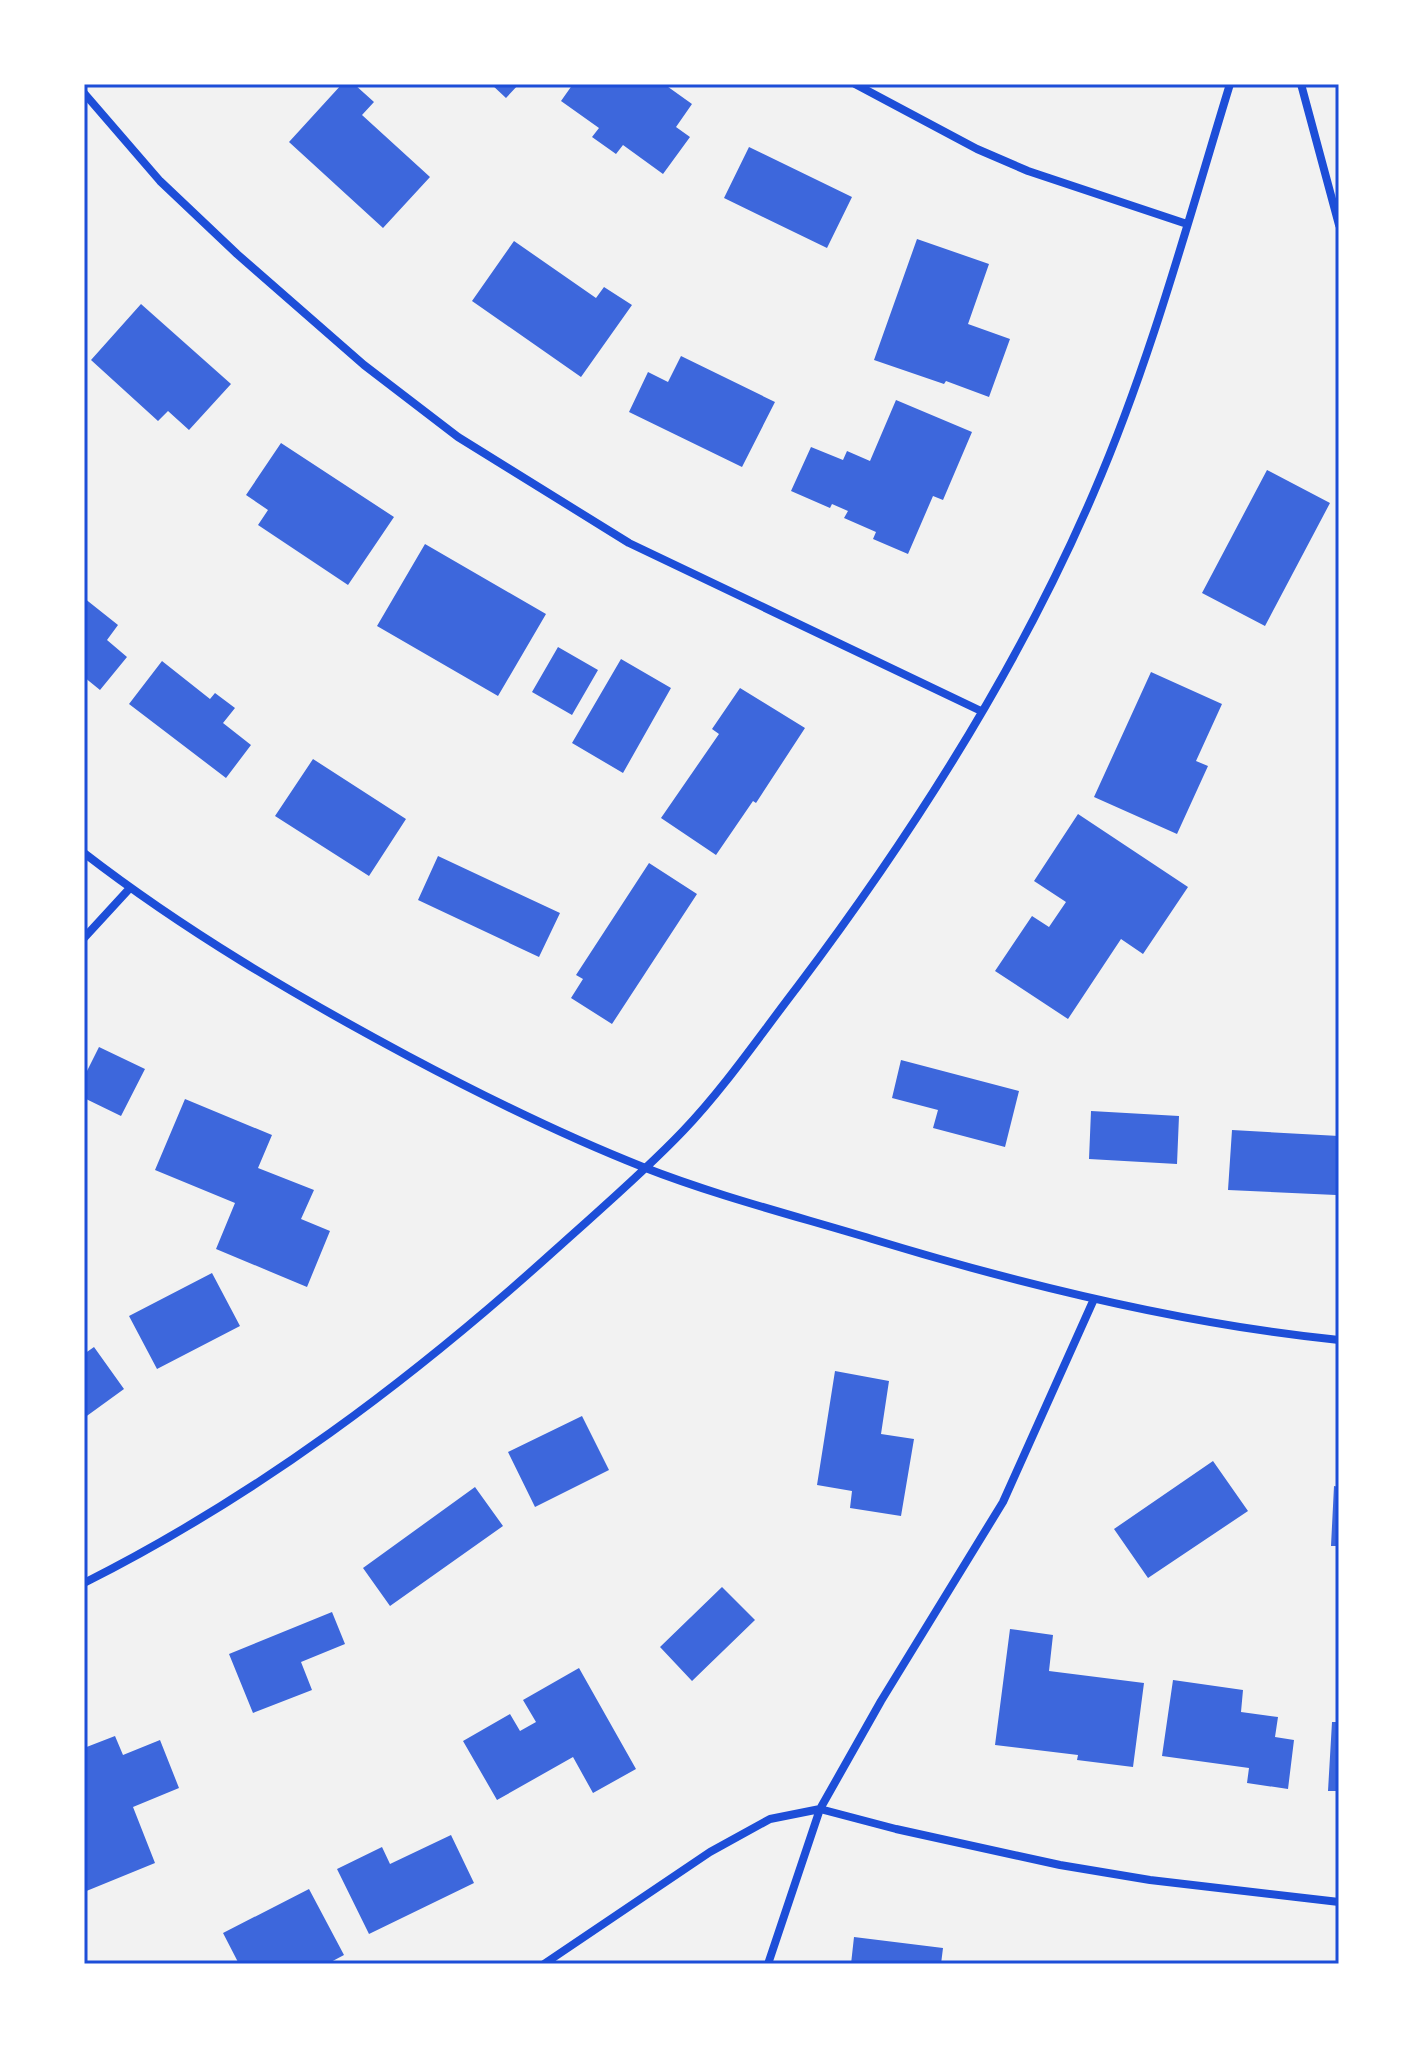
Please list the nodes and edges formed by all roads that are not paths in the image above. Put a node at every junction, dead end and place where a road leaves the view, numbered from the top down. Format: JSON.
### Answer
{"nodes":[{"id":1,"x":855,"y":84,"type":"edge"},
{"id":2,"x":1230,"y":84,"type":"edge"},
{"id":3,"x":1301,"y":84,"type":"edge"},
{"id":4,"x":84,"y":93,"type":"edge"},
{"id":5,"x":1187,"y":224,"type":"junction"},
{"id":6,"x":1339,"y":225,"type":"edge"},
{"id":7,"x":981,"y":711,"type":"junction"},
{"id":8,"x":84,"y":853,"type":"edge"},
{"id":9,"x":130,"y":888,"type":"junction"},
{"id":10,"x":84,"y":938,"type":"edge"},
{"id":11,"x":646,"y":1168,"type":"junction"},
{"id":12,"x":1094,"y":1299,"type":"junction"},
{"id":13,"x":1339,"y":1340,"type":"edge"},
{"id":14,"x":84,"y":1583,"type":"edge"},
{"id":15,"x":820,"y":1809,"type":"junction"},
{"id":16,"x":1339,"y":1902,"type":"edge"},
{"id":17,"x":544,"y":1964,"type":"edge"},
{"id":18,"x":768,"y":1964,"type":"edge"}],
"edges":[{"from":1,"to":5,"type":"street"},
{"from":2,"to":5,"type":"street"},
{"from":3,"to":6,"type":"street"},
{"from":4,"to":7,"type":"street"},
{"from":5,"to":7,"type":"street"},
{"from":7,"to":11,"type":"street"},
{"from":8,"to":9,"type":"street"},
{"from":9,"to":10,"type":"street"},
{"from":9,"to":11,"type":"street"},
{"from":11,"to":12,"type":"street"},
{"from":11,"to":14,"type":"street"},
{"from":12,"to":13,"type":"street"},
{"from":12,"to":15,"type":"street"},
{"from":15,"to":16,"type":"street"},
{"from":15,"to":17,"type":"street"},
{"from":15,"to":18,"type":"street"}]}
